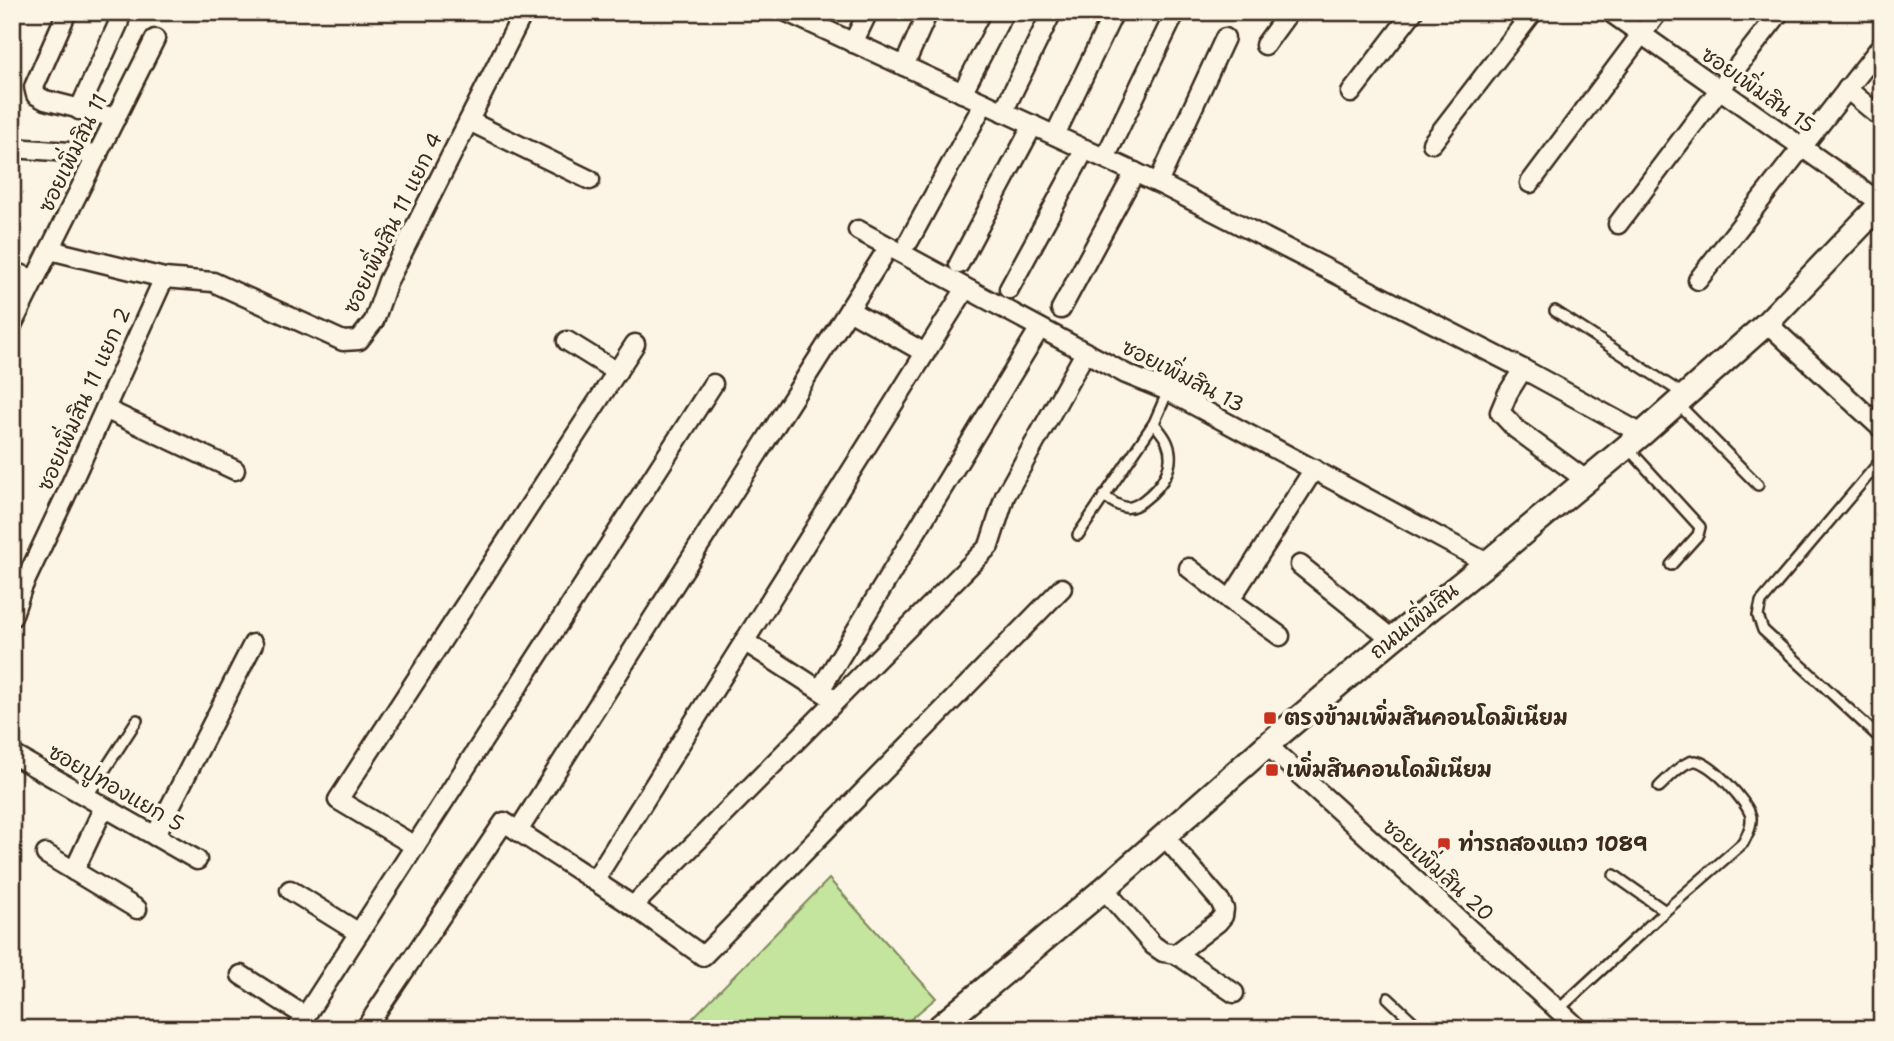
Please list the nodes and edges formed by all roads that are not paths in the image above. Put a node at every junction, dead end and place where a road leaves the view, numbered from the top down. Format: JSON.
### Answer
{"nodes":[{"id":1,"x":67,"y":12,"type":"edge"},
{"id":2,"x":868,"y":12,"type":"edge"},
{"id":3,"x":928,"y":12,"type":"edge"},
{"id":4,"x":1004,"y":12,"type":"edge"},
{"id":5,"x":1052,"y":12,"type":"edge"},
{"id":6,"x":1114,"y":12,"type":"edge"},
{"id":7,"x":1289,"y":12,"type":"edge"},
{"id":8,"x":1413,"y":12,"type":"edge"},
{"id":9,"x":1533,"y":12,"type":"edge"},
{"id":10,"x":1610,"y":12,"type":"edge"},
{"id":11,"x":1658,"y":12,"type":"edge"},
{"id":12,"x":1780,"y":12,"type":"edge"},
{"id":13,"x":1175,"y":13,"type":"edge"},
{"id":14,"x":798,"y":15,"type":"edge"},
{"id":15,"x":119,"y":22,"type":"dead end"},
{"id":16,"x":519,"y":22,"type":"dead end"},
{"id":17,"x":1641,"y":34,"type":"junction"},
{"id":18,"x":1225,"y":38,"type":"dead end"},
{"id":19,"x":155,"y":39,"type":"dead end"},
{"id":20,"x":853,"y":43,"type":"junction"},
{"id":21,"x":1265,"y":45,"type":"dead end"},
{"id":22,"x":1882,"y":45,"type":"edge"},
{"id":23,"x":904,"y":66,"type":"junction"},
{"id":24,"x":1847,"y":89,"type":"junction"},
{"id":25,"x":1719,"y":90,"type":"junction"},
{"id":26,"x":962,"y":93,"type":"junction"},
{"id":27,"x":1351,"y":93,"type":"dead end"},
{"id":28,"x":984,"y":103,"type":"junction"},
{"id":29,"x":79,"y":110,"type":"junction"},
{"id":30,"x":1003,"y":111,"type":"junction"},
{"id":31,"x":1877,"y":114,"type":"dead end"},
{"id":32,"x":116,"y":118,"type":"junction"},
{"id":33,"x":469,"y":121,"type":"junction"},
{"id":34,"x":1033,"y":125,"type":"junction"},
{"id":35,"x":1055,"y":135,"type":"junction"},
{"id":36,"x":1432,"y":143,"type":"dead end"},
{"id":37,"x":12,"y":148,"type":"edge"},
{"id":38,"x":1801,"y":148,"type":"junction"},
{"id":39,"x":1085,"y":149,"type":"junction"},
{"id":40,"x":98,"y":154,"type":"junction"},
{"id":41,"x":1105,"y":158,"type":"junction"},
{"id":42,"x":1135,"y":172,"type":"junction"},
{"id":43,"x":590,"y":180,"type":"dead end"},
{"id":44,"x":1158,"y":183,"type":"junction"},
{"id":45,"x":1530,"y":183,"type":"dead end"},
{"id":46,"x":1881,"y":203,"type":"edge"},
{"id":47,"x":1618,"y":224,"type":"dead end"},
{"id":48,"x":858,"y":230,"type":"dead end"},
{"id":49,"x":909,"y":241,"type":"dead end"},
{"id":50,"x":50,"y":250,"type":"junction"},
{"id":51,"x":883,"y":256,"type":"dead end"},
{"id":52,"x":959,"y":264,"type":"dead end"},
{"id":53,"x":12,"y":271,"type":"edge"},
{"id":54,"x":164,"y":278,"type":"junction"},
{"id":55,"x":35,"y":279,"type":"junction"},
{"id":56,"x":1698,"y":280,"type":"dead end"},
{"id":57,"x":1009,"y":289,"type":"dead end"},
{"id":58,"x":961,"y":296,"type":"dead end"},
{"id":59,"x":1061,"y":309,"type":"dead end"},
{"id":60,"x":849,"y":310,"type":"junction"},
{"id":61,"x":1555,"y":311,"type":"dead end"},
{"id":62,"x":1767,"y":323,"type":"junction"},
{"id":63,"x":12,"y":325,"type":"edge"},
{"id":64,"x":1035,"y":336,"type":"dead end"},
{"id":65,"x":567,"y":341,"type":"dead end"},
{"id":66,"x":635,"y":344,"type":"dead end"},
{"id":67,"x":925,"y":353,"type":"junction"},
{"id":68,"x":1081,"y":360,"type":"dead end"},
{"id":69,"x":1523,"y":369,"type":"junction"},
{"id":70,"x":617,"y":372,"type":"junction"},
{"id":71,"x":713,"y":384,"type":"dead end"},
{"id":72,"x":1168,"y":391,"type":"junction"},
{"id":73,"x":1681,"y":399,"type":"junction"},
{"id":74,"x":105,"y":409,"type":"junction"},
{"id":75,"x":1154,"y":423,"type":"junction"},
{"id":76,"x":1882,"y":429,"type":"edge"},
{"id":77,"x":1634,"y":441,"type":"junction"},
{"id":78,"x":1882,"y":459,"type":"edge"},
{"id":79,"x":235,"y":470,"type":"dead end"},
{"id":80,"x":1314,"y":470,"type":"junction"},
{"id":81,"x":1586,"y":480,"type":"junction"},
{"id":82,"x":1758,"y":485,"type":"dead end"},
{"id":83,"x":1104,"y":496,"type":"junction"},
{"id":84,"x":1078,"y":535,"type":"dead end"},
{"id":85,"x":1487,"y":563,"type":"junction"},
{"id":86,"x":1300,"y":565,"type":"dead end"},
{"id":87,"x":1671,"y":565,"type":"dead end"},
{"id":88,"x":1189,"y":569,"type":"dead end"},
{"id":89,"x":1062,"y":588,"type":"dead end"},
{"id":90,"x":1230,"y":600,"type":"junction"},
{"id":91,"x":12,"y":617,"type":"edge"},
{"id":92,"x":1280,"y":636,"type":"dead end"},
{"id":93,"x":1391,"y":639,"type":"junction"},
{"id":94,"x":744,"y":641,"type":"junction"},
{"id":95,"x":253,"y":644,"type":"dead end"},
{"id":96,"x":820,"y":690,"type":"junction"},
{"id":97,"x":836,"y":701,"type":"junction"},
{"id":98,"x":136,"y":720,"type":"dead end"},
{"id":99,"x":1882,"y":740,"type":"edge"},
{"id":100,"x":1267,"y":745,"type":"junction"},
{"id":101,"x":12,"y":754,"type":"edge"},
{"id":102,"x":1659,"y":788,"type":"dead end"},
{"id":103,"x":87,"y":797,"type":"junction"},
{"id":104,"x":104,"y":807,"type":"junction"},
{"id":105,"x":518,"y":831,"type":"junction"},
{"id":106,"x":155,"y":836,"type":"junction"},
{"id":107,"x":1165,"y":837,"type":"junction"},
{"id":108,"x":415,"y":846,"type":"junction"},
{"id":109,"x":46,"y":854,"type":"dead end"},
{"id":110,"x":197,"y":860,"type":"dead end"},
{"id":111,"x":74,"y":871,"type":"junction"},
{"id":112,"x":1614,"y":875,"type":"dead end"},
{"id":113,"x":594,"y":881,"type":"junction"},
{"id":114,"x":1104,"y":889,"type":"junction"},
{"id":115,"x":290,"y":890,"type":"dead end"},
{"id":116,"x":633,"y":906,"type":"junction"},
{"id":117,"x":137,"y":909,"type":"dead end"},
{"id":118,"x":1665,"y":911,"type":"junction"},
{"id":119,"x":359,"y":933,"type":"junction"},
{"id":120,"x":1176,"y":954,"type":"junction"},
{"id":121,"x":241,"y":975,"type":"dead end"},
{"id":122,"x":1234,"y":993,"type":"dead end"},
{"id":123,"x":1388,"y":998,"type":"dead end"},
{"id":124,"x":1558,"y":1010,"type":"junction"},
{"id":125,"x":301,"y":1023,"type":"edge"},
{"id":126,"x":365,"y":1029,"type":"edge"},
{"id":127,"x":937,"y":1029,"type":"edge"},
{"id":128,"x":1421,"y":1029,"type":"edge"},
{"id":129,"x":1579,"y":1029,"type":"edge"}],
"edges":[{"from":1,"to":29,"type":"street"},
{"from":2,"to":20,"type":"street"},
{"from":3,"to":23,"type":"street"},
{"from":4,"to":26,"type":"street"},
{"from":5,"to":30,"type":"street"},
{"from":6,"to":35,"type":"street"},
{"from":7,"to":21,"type":"street"},
{"from":8,"to":27,"type":"street"},
{"from":9,"to":36,"type":"street"},
{"from":10,"to":17,"type":"street","name":"ซอยเพิ่มสิน 15"},
{"from":11,"to":17,"type":"street"},
{"from":12,"to":25,"type":"street"},
{"from":13,"to":41,"type":"street"},
{"from":14,"to":20,"type":"street"},
{"from":15,"to":29,"type":"street"},
{"from":16,"to":33,"type":"street","name":"ซอยเพิ่มสิน 11 แยก 4"},
{"from":17,"to":25,"type":"street","name":"ซอยเพิ่มสิน 15"},
{"from":17,"to":45,"type":"street"},
{"from":18,"to":44,"type":"street"},
{"from":19,"to":32,"type":"street","name":"ซอยเพิ่มสิน 11"},
{"from":20,"to":23,"type":"street"},
{"from":22,"to":24,"type":"street"},
{"from":23,"to":26,"type":"street"},
{"from":24,"to":31,"type":"street"},
{"from":24,"to":38,"type":"street"},
{"from":25,"to":38,"type":"street","name":"ซอยเพิ่มสิน 15"},
{"from":25,"to":47,"type":"street"},
{"from":26,"to":28,"type":"street"},
{"from":28,"to":30,"type":"street"},
{"from":28,"to":49,"type":"street"},
{"from":29,"to":32,"type":"street"},
{"from":30,"to":34,"type":"street"},
{"from":32,"to":40,"type":"street","name":"ซอยเพิ่มสิน 11"},
{"from":33,"to":43,"type":"street"},
{"from":33,"to":54,"type":"street","name":"ซอยเพิ่มสิน 11 แยก 4"},
{"from":34,"to":35,"type":"street"},
{"from":34,"to":52,"type":"street"},
{"from":35,"to":39,"type":"street"},
{"from":37,"to":40,"type":"street"},
{"from":38,"to":46,"type":"street","name":"ซอยเพิ่มสิน 15"},
{"from":38,"to":56,"type":"street"},
{"from":39,"to":41,"type":"street"},
{"from":39,"to":57,"type":"street"},
{"from":40,"to":50,"type":"street","name":"ซอยเพิ่มสิน 11"},
{"from":41,"to":42,"type":"street"},
{"from":42,"to":44,"type":"street"},
{"from":42,"to":59,"type":"street"},
{"from":44,"to":69,"type":"street"},
{"from":46,"to":62,"type":"street","name":"ถนนเพิ่มสิน"},
{"from":48,"to":72,"type":"street","name":"ซอยเพิ่มสิน 13"},
{"from":50,"to":54,"type":"street","name":"ซอยเพิ่มสิน 11 แยก 4"},
{"from":50,"to":55,"type":"street","name":"ซอยเพิ่มสิน 11"},
{"from":51,"to":60,"type":"street"},
{"from":53,"to":55,"type":"street"},
{"from":54,"to":74,"type":"street","name":"ซอยเพิ่มสิน 11 แยก 2"},
{"from":55,"to":63,"type":"street","name":"ซอยเพิ่มสิน 11"},
{"from":58,"to":67,"type":"street"},
{"from":60,"to":67,"type":"street"},
{"from":60,"to":105,"type":"street"},
{"from":61,"to":73,"type":"lane"},
{"from":62,"to":73,"type":"street","name":"ถนนเพิ่มสิน"},
{"from":62,"to":76,"type":"street"},
{"from":64,"to":96,"type":"street"},
{"from":65,"to":70,"type":"street"},
{"from":66,"to":70,"type":"street"},
{"from":67,"to":94,"type":"street"},
{"from":68,"to":97,"type":"street"},
{"from":69,"to":77,"type":"street"},
{"from":69,"to":81,"type":"street"},
{"from":70,"to":108,"type":"street"},
{"from":71,"to":108,"type":"street"},
{"from":72,"to":75,"type":"lane"},
{"from":72,"to":80,"type":"street","name":"ซอยเพิ่มสิน 13"},
{"from":73,"to":77,"type":"street","name":"ถนนเพิ่มสิน"},
{"from":73,"to":82,"type":"lane"},
{"from":74,"to":79,"type":"street"},
{"from":74,"to":91,"type":"street","name":"ซอยเพิ่มสิน 11 แยก 2"},
{"from":75,"to":83,"type":"lane"},
{"from":75,"to":83,"type":"lane"},
{"from":77,"to":81,"type":"street","name":"ถนนเพิ่มสิน"},
{"from":77,"to":87,"type":"lane"},
{"from":78,"to":99,"type":"lane"},
{"from":80,"to":85,"type":"street","name":"ซอยเพิ่มสิน 13"},
{"from":80,"to":90,"type":"street"},
{"from":81,"to":85,"type":"street","name":"ถนนเพิ่มสิน"},
{"from":83,"to":84,"type":"lane"},
{"from":85,"to":93,"type":"street","name":"ถนนเพิ่มสิน"},
{"from":86,"to":93,"type":"street"},
{"from":88,"to":90,"type":"street"},
{"from":89,"to":116,"type":"street"},
{"from":90,"to":92,"type":"street"},
{"from":93,"to":100,"type":"street","name":"ถนนเพิ่มสิน"},
{"from":94,"to":96,"type":"street"},
{"from":94,"to":113,"type":"street"},
{"from":95,"to":106,"type":"street"},
{"from":96,"to":97,"type":"street"},
{"from":97,"to":116,"type":"street"},
{"from":98,"to":103,"type":"lane"},
{"from":100,"to":107,"type":"street","name":"ถนนเพิ่มสิน"},
{"from":100,"to":124,"type":"street","name":"ซอยเพิ่มสิน 20"},
{"from":101,"to":103,"type":"street","name":"ซอยปูทองแยก 5"},
{"from":102,"to":118,"type":"lane"},
{"from":103,"to":104,"type":"street","name":"ซอยปูทองแยก 5"},
{"from":104,"to":106,"type":"street","name":"ซอยปูทองแยก 5"},
{"from":104,"to":111,"type":"street"},
{"from":105,"to":113,"type":"street"},
{"from":105,"to":126,"type":"street"},
{"from":106,"to":110,"type":"street","name":"ซอยปูทองแยก 5"},
{"from":107,"to":114,"type":"street","name":"ถนนเพิ่มสิน"},
{"from":107,"to":120,"type":"street"},
{"from":108,"to":119,"type":"street"},
{"from":109,"to":111,"type":"street"},
{"from":111,"to":117,"type":"street"},
{"from":112,"to":118,"type":"lane"},
{"from":113,"to":116,"type":"street"},
{"from":114,"to":120,"type":"street"},
{"from":114,"to":127,"type":"street","name":"ถนนเพิ่มสิน"},
{"from":115,"to":119,"type":"street"},
{"from":118,"to":124,"type":"lane"},
{"from":119,"to":125,"type":"street"},
{"from":120,"to":122,"type":"street"},
{"from":121,"to":125,"type":"street"},
{"from":123,"to":128,"type":"lane"},
{"from":124,"to":129,"type":"street","name":"ซอยเพิ่มสิน 20"}]}
